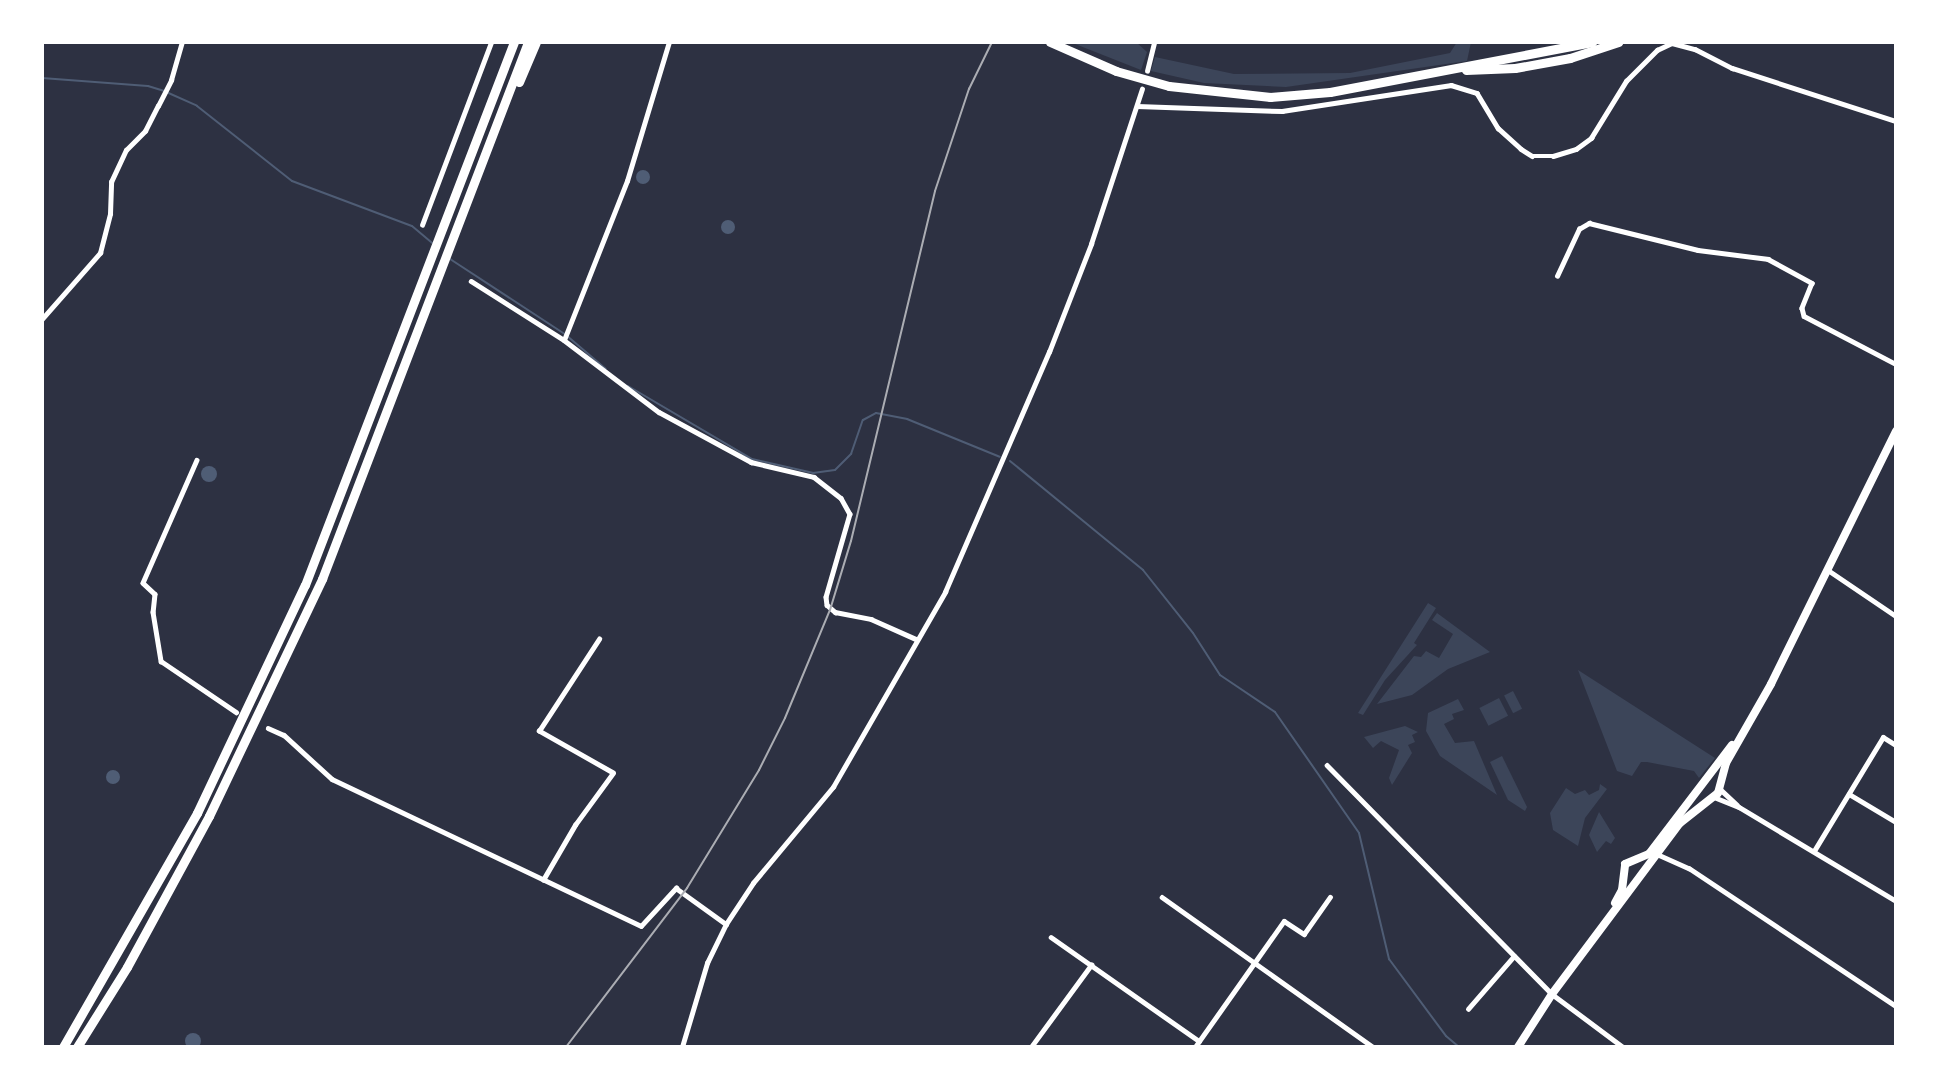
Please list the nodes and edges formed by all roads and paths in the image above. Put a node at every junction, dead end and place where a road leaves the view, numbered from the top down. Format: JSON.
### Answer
{"nodes":[{"id":1,"x":182,"y":42,"type":"edge"},
{"id":2,"x":491,"y":42,"type":"edge"},
{"id":3,"x":514,"y":42,"type":"edge"},
{"id":4,"x":528,"y":42,"type":"edge"},
{"id":5,"x":536,"y":42,"type":"edge"},
{"id":6,"x":669,"y":42,"type":"edge"},
{"id":7,"x":1050,"y":42,"type":"edge"},
{"id":8,"x":1154,"y":42,"type":"edge"},
{"id":9,"x":1592,"y":42,"type":"edge"},
{"id":10,"x":1614,"y":43,"type":"edge"},
{"id":11,"x":1147,"y":71,"type":"dead end"},
{"id":12,"x":1437,"y":73,"type":"junction"},
{"id":13,"x":1142,"y":90,"type":"dead end"},
{"id":14,"x":1137,"y":106,"type":"junction"},
{"id":15,"x":501,"y":116,"type":"junction"},
{"id":16,"x":1896,"y":121,"type":"edge"},
{"id":17,"x":422,"y":225,"type":"dead end"},
{"id":18,"x":1557,"y":276,"type":"dead end"},
{"id":19,"x":471,"y":281,"type":"dead end"},
{"id":20,"x":42,"y":319,"type":"edge"},
{"id":21,"x":564,"y":340,"type":"junction"},
{"id":22,"x":1896,"y":364,"type":"edge"},
{"id":23,"x":1896,"y":431,"type":"edge"},
{"id":24,"x":197,"y":460,"type":"dead end"},
{"id":25,"x":1828,"y":570,"type":"junction"},
{"id":26,"x":1896,"y":616,"type":"edge"},
{"id":27,"x":599,"y":639,"type":"dead end"},
{"id":28,"x":916,"y":639,"type":"junction"},
{"id":29,"x":236,"y":712,"type":"dead end"},
{"id":30,"x":268,"y":728,"type":"dead end"},
{"id":31,"x":1742,"y":732,"type":"junction"},
{"id":32,"x":1896,"y":745,"type":"edge"},
{"id":33,"x":1327,"y":765,"type":"dead end"},
{"id":34,"x":1704,"y":783,"type":"junction"},
{"id":35,"x":1719,"y":787,"type":"junction"},
{"id":36,"x":1849,"y":794,"type":"junction"},
{"id":37,"x":1712,"y":797,"type":"junction"},
{"id":38,"x":1739,"y":807,"type":"junction"},
{"id":39,"x":1896,"y":822,"type":"edge"},
{"id":40,"x":1814,"y":851,"type":"junction"},
{"id":41,"x":1657,"y":854,"type":"junction"},
{"id":42,"x":1636,"y":861,"type":"junction"},
{"id":43,"x":1623,"y":873,"type":"junction"},
{"id":44,"x":1640,"y":875,"type":"junction"},
{"id":45,"x":543,"y":880,"type":"junction"},
{"id":46,"x":1162,"y":897,"type":"dead end"},
{"id":47,"x":1330,"y":897,"type":"dead end"},
{"id":48,"x":1896,"y":901,"type":"edge"},
{"id":49,"x":1609,"y":915,"type":"junction"},
{"id":50,"x":726,"y":924,"type":"junction"},
{"id":51,"x":1051,"y":937,"type":"dead end"},
{"id":52,"x":1514,"y":956,"type":"junction"},
{"id":53,"x":1255,"y":962,"type":"junction"},
{"id":54,"x":1091,"y":965,"type":"junction"},
{"id":55,"x":1552,"y":994,"type":"junction"},
{"id":56,"x":1896,"y":1006,"type":"edge"},
{"id":57,"x":1468,"y":1009,"type":"dead end"},
{"id":58,"x":1199,"y":1041,"type":"junction"},
{"id":59,"x":63,"y":1047,"type":"edge"},
{"id":60,"x":77,"y":1047,"type":"edge"},
{"id":61,"x":682,"y":1047,"type":"edge"},
{"id":62,"x":1031,"y":1047,"type":"edge"},
{"id":63,"x":1195,"y":1047,"type":"edge"},
{"id":64,"x":1373,"y":1047,"type":"edge"},
{"id":65,"x":1518,"y":1047,"type":"edge"},
{"id":66,"x":1623,"y":1047,"type":"edge"}],
"edges":[{"from":1,"to":20,"type":"street"},
{"from":2,"to":17,"type":"street"},
{"from":3,"to":59,"type":"highway"},
{"from":4,"to":15,"type":"highway"},
{"from":5,"to":15,"type":"highway"},
{"from":6,"to":21,"type":"street"},
{"from":7,"to":12,"type":"highway"},
{"from":8,"to":11,"type":"street"},
{"from":9,"to":12,"type":"highway"},
{"from":10,"to":12,"type":"highway"},
{"from":13,"to":14,"type":"street"},
{"from":14,"to":16,"type":"street"},
{"from":14,"to":28,"type":"street"},
{"from":15,"to":60,"type":"highway"},
{"from":18,"to":22,"type":"street"},
{"from":19,"to":21,"type":"street"},
{"from":21,"to":28,"type":"street"},
{"from":23,"to":25,"type":"main road"},
{"from":24,"to":29,"type":"street"},
{"from":25,"to":26,"type":"street"},
{"from":25,"to":31,"type":"main road"},
{"from":27,"to":45,"type":"street"},
{"from":28,"to":50,"type":"street"},
{"from":30,"to":45,"type":"street"},
{"from":31,"to":34,"type":"main road"},
{"from":31,"to":35,"type":"main road"},
{"from":32,"to":36,"type":"street"},
{"from":33,"to":52,"type":"street"},
{"from":34,"to":35,"type":"main road"},
{"from":34,"to":37,"type":"main road"},
{"from":34,"to":42,"type":"main road"},
{"from":35,"to":37,"type":"main road"},
{"from":35,"to":38,"type":"street"},
{"from":36,"to":39,"type":"street"},
{"from":36,"to":40,"type":"street"},
{"from":37,"to":38,"type":"street"},
{"from":37,"to":41,"type":"main road"},
{"from":38,"to":40,"type":"street"},
{"from":40,"to":48,"type":"street"},
{"from":41,"to":44,"type":"main road"},
{"from":41,"to":56,"type":"street"},
{"from":42,"to":43,"type":"main road"},
{"from":42,"to":44,"type":"main road"},
{"from":43,"to":44,"type":"main road"},
{"from":43,"to":49,"type":"main road"},
{"from":44,"to":49,"type":"main road"},
{"from":45,"to":50,"type":"street"},
{"from":46,"to":53,"type":"street"},
{"from":47,"to":53,"type":"street"},
{"from":49,"to":55,"type":"main road"},
{"from":50,"to":61,"type":"street"},
{"from":51,"to":54,"type":"street"},
{"from":52,"to":55,"type":"street"},
{"from":52,"to":57,"type":"street"},
{"from":53,"to":58,"type":"street"},
{"from":53,"to":64,"type":"street"},
{"from":54,"to":58,"type":"street"},
{"from":54,"to":62,"type":"street"},
{"from":55,"to":65,"type":"main road"},
{"from":55,"to":66,"type":"street"},
{"from":58,"to":63,"type":"street"}]}
